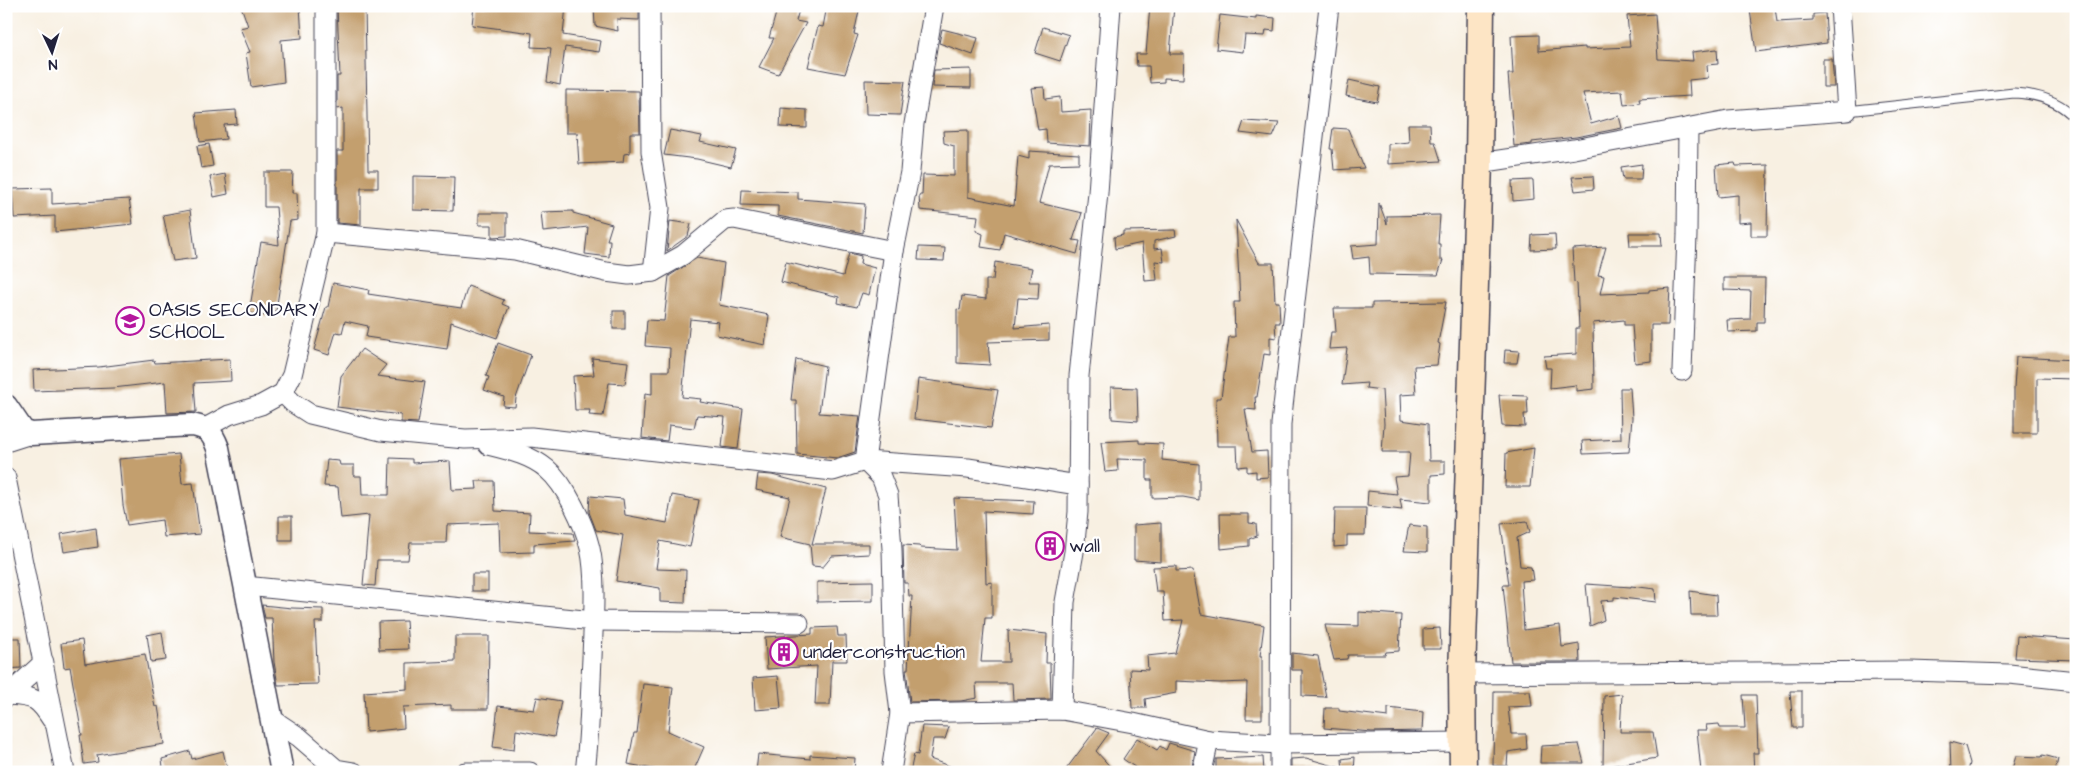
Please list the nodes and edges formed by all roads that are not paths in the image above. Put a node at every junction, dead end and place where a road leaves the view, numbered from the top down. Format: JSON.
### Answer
{"nodes":[{"id":1,"x":326,"y":6,"type":"edge"},
{"id":2,"x":650,"y":6,"type":"edge"},
{"id":3,"x":934,"y":6,"type":"edge"},
{"id":4,"x":1110,"y":6,"type":"edge"},
{"id":5,"x":1329,"y":6,"type":"edge"},
{"id":6,"x":1481,"y":6,"type":"edge"},
{"id":7,"x":1840,"y":6,"type":"edge"},
{"id":8,"x":1847,"y":111,"type":"junction"},
{"id":9,"x":2076,"y":118,"type":"edge"},
{"id":10,"x":1688,"y":128,"type":"junction"},
{"id":11,"x":1479,"y":163,"type":"junction"},
{"id":12,"x":326,"y":233,"type":"junction"},
{"id":13,"x":894,"y":251,"type":"junction"},
{"id":14,"x":653,"y":272,"type":"junction"},
{"id":15,"x":1682,"y":371,"type":"dead end"},
{"id":16,"x":283,"y":393,"type":"junction"},
{"id":17,"x":6,"y":406,"type":"edge"},
{"id":18,"x":205,"y":428,"type":"junction"},
{"id":19,"x":31,"y":434,"type":"junction"},
{"id":20,"x":465,"y":439,"type":"junction"},
{"id":21,"x":6,"y":442,"type":"edge"},
{"id":22,"x":865,"y":461,"type":"junction"},
{"id":23,"x":6,"y":478,"type":"edge"},
{"id":24,"x":1078,"y":485,"type":"junction"},
{"id":25,"x":245,"y":586,"type":"junction"},
{"id":26,"x":594,"y":621,"type":"junction"},
{"id":27,"x":799,"y":622,"type":"dead end"},
{"id":28,"x":44,"y":662,"type":"junction"},
{"id":29,"x":1462,"y":674,"type":"junction"},
{"id":30,"x":2076,"y":681,"type":"edge"},
{"id":31,"x":8,"y":696,"type":"edge"},
{"id":32,"x":1062,"y":710,"type":"junction"},
{"id":33,"x":900,"y":714,"type":"junction"},
{"id":34,"x":272,"y":719,"type":"junction"},
{"id":35,"x":56,"y":726,"type":"junction"},
{"id":36,"x":1209,"y":740,"type":"junction"},
{"id":37,"x":1464,"y":742,"type":"junction"},
{"id":38,"x":1279,"y":744,"type":"junction"},
{"id":39,"x":65,"y":772,"type":"edge"},
{"id":40,"x":282,"y":772,"type":"edge"},
{"id":41,"x":354,"y":772,"type":"edge"},
{"id":42,"x":466,"y":772,"type":"edge"},
{"id":43,"x":530,"y":772,"type":"edge"},
{"id":44,"x":584,"y":772,"type":"edge"},
{"id":45,"x":891,"y":772,"type":"edge"},
{"id":46,"x":1202,"y":772,"type":"edge"},
{"id":47,"x":1280,"y":772,"type":"edge"},
{"id":48,"x":1464,"y":772,"type":"edge"}],
"edges":[{"from":1,"to":12,"type":"street"},
{"from":2,"to":14,"type":"street"},
{"from":3,"to":13,"type":"street"},
{"from":4,"to":24,"type":"street"},
{"from":5,"to":38,"type":"street"},
{"from":6,"to":11,"type":"main road"},
{"from":7,"to":8,"type":"street"},
{"from":8,"to":9,"type":"lane"},
{"from":8,"to":10,"type":"street"},
{"from":10,"to":11,"type":"street"},
{"from":10,"to":15,"type":"street"},
{"from":11,"to":29,"type":"main road"},
{"from":12,"to":14,"type":"street"},
{"from":12,"to":16,"type":"street"},
{"from":13,"to":14,"type":"street"},
{"from":13,"to":22,"type":"street"},
{"from":16,"to":18,"type":"street"},
{"from":16,"to":20,"type":"street"},
{"from":17,"to":19,"type":"street"},
{"from":18,"to":19,"type":"street"},
{"from":18,"to":25,"type":"street"},
{"from":19,"to":21,"type":"street"},
{"from":20,"to":22,"type":"street"},
{"from":20,"to":26,"type":"street"},
{"from":22,"to":24,"type":"street"},
{"from":22,"to":33,"type":"street"},
{"from":23,"to":28,"type":"street"},
{"from":24,"to":32,"type":"street"},
{"from":25,"to":26,"type":"street"},
{"from":25,"to":34,"type":"street"},
{"from":26,"to":27,"type":"street"},
{"from":26,"to":44,"type":"street"},
{"from":28,"to":31,"type":"street"},
{"from":28,"to":35,"type":"street"},
{"from":29,"to":30,"type":"street"},
{"from":29,"to":37,"type":"main road"},
{"from":31,"to":35,"type":"street"},
{"from":32,"to":33,"type":"street"},
{"from":32,"to":36,"type":"street"},
{"from":33,"to":45,"type":"street"},
{"from":34,"to":40,"type":"street"},
{"from":34,"to":41,"type":"street"},
{"from":35,"to":39,"type":"street"},
{"from":36,"to":38,"type":"street"},
{"from":36,"to":46,"type":"street"},
{"from":37,"to":38,"type":"street"},
{"from":37,"to":48,"type":"main road"},
{"from":38,"to":47,"type":"street"},
{"from":42,"to":43,"type":"street"}]}
